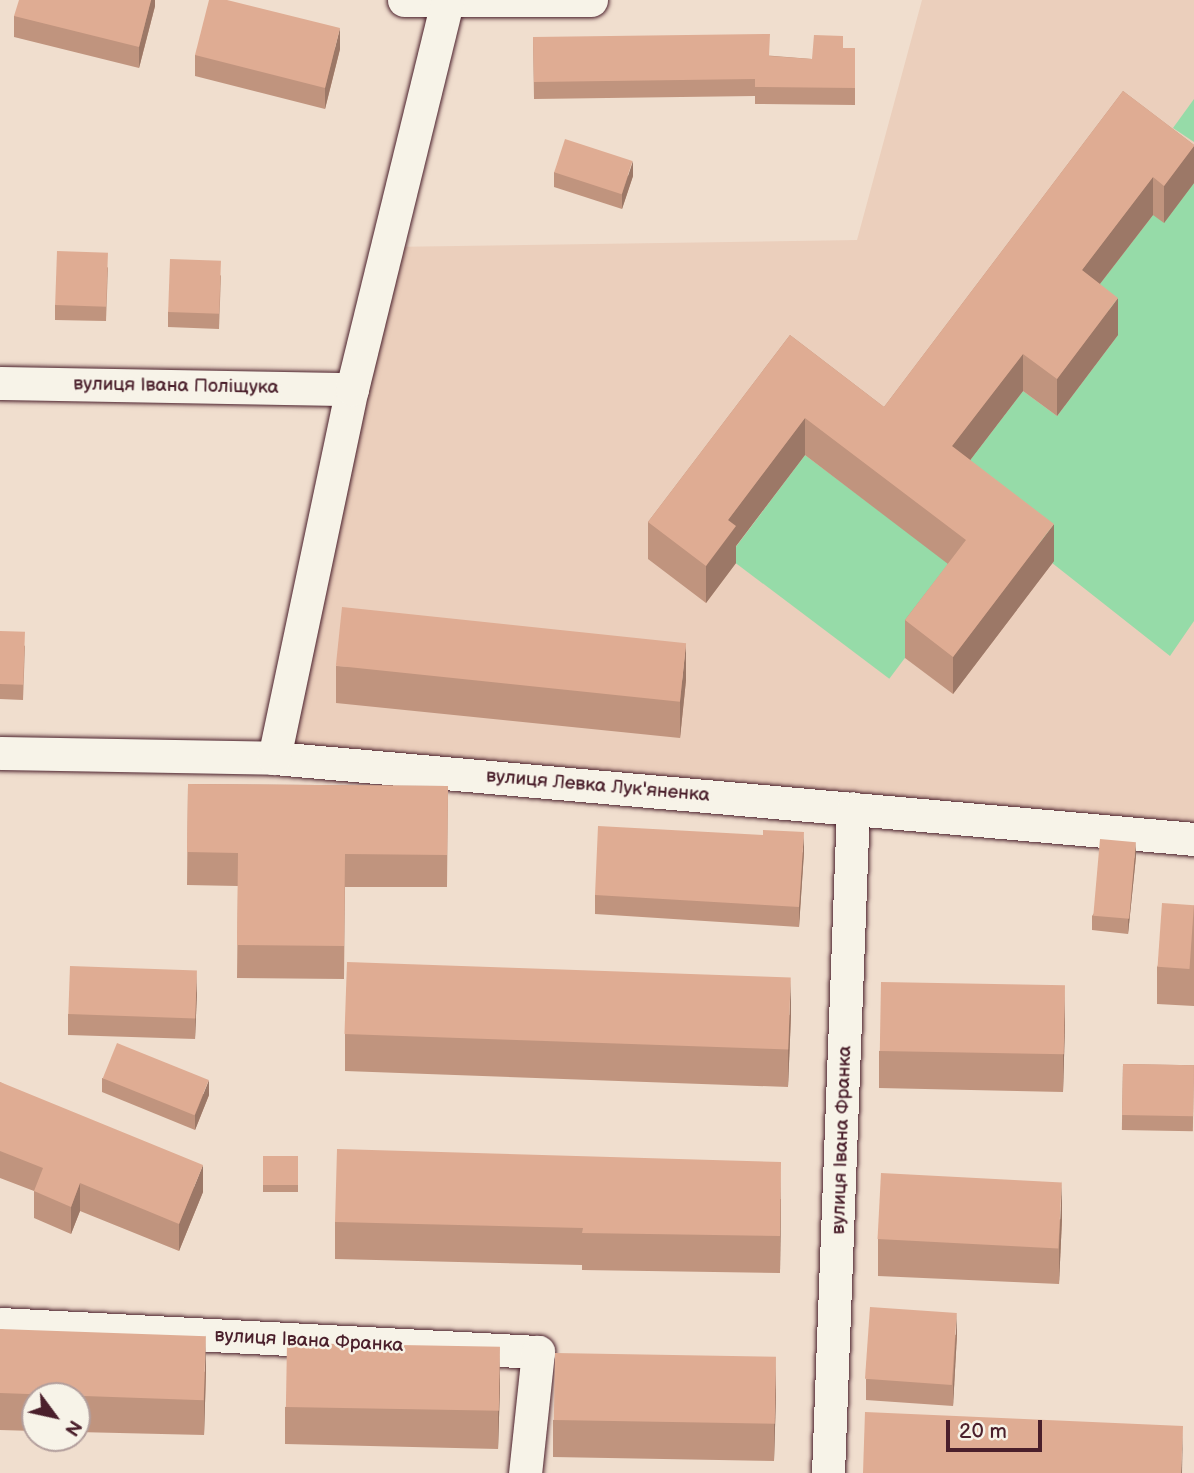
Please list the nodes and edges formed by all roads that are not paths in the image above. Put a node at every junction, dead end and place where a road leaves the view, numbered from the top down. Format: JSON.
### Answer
{"nodes":[{"id":1,"x":404,"y":0,"type":"edge"},
{"id":2,"x":591,"y":0,"type":"edge"},
{"id":3,"x":447,"y":3,"type":"junction"},
{"id":4,"x":0,"y":383,"type":"edge"},
{"id":5,"x":352,"y":389,"type":"junction"},
{"id":6,"x":0,"y":753,"type":"edge"},
{"id":7,"x":274,"y":758,"type":"junction"},
{"id":8,"x":853,"y":807,"type":"junction"},
{"id":9,"x":1194,"y":839,"type":"edge"},
{"id":10,"x":0,"y":1324,"type":"edge"},
{"id":11,"x":525,"y":1473,"type":"edge"},
{"id":12,"x":828,"y":1473,"type":"edge"}],
"edges":[{"from":1,"to":3,"type":"street"},
{"from":2,"to":3,"type":"street"},
{"from":3,"to":5,"type":"street"},
{"from":4,"to":5,"type":"street","name":"вулиця Івана Поліщука"},
{"from":5,"to":7,"type":"street"},
{"from":6,"to":7,"type":"street","name":"вулиця Левка Лук'яненка"},
{"from":7,"to":8,"type":"street","name":"вулиця Левка Лук'яненка"},
{"from":8,"to":9,"type":"street","name":"вулиця Левка Лук'яненка"},
{"from":8,"to":12,"type":"street","name":"вулиця Івана Франка"},
{"from":10,"to":11,"type":"street","name":"вулиця Івана Франка"}]}
